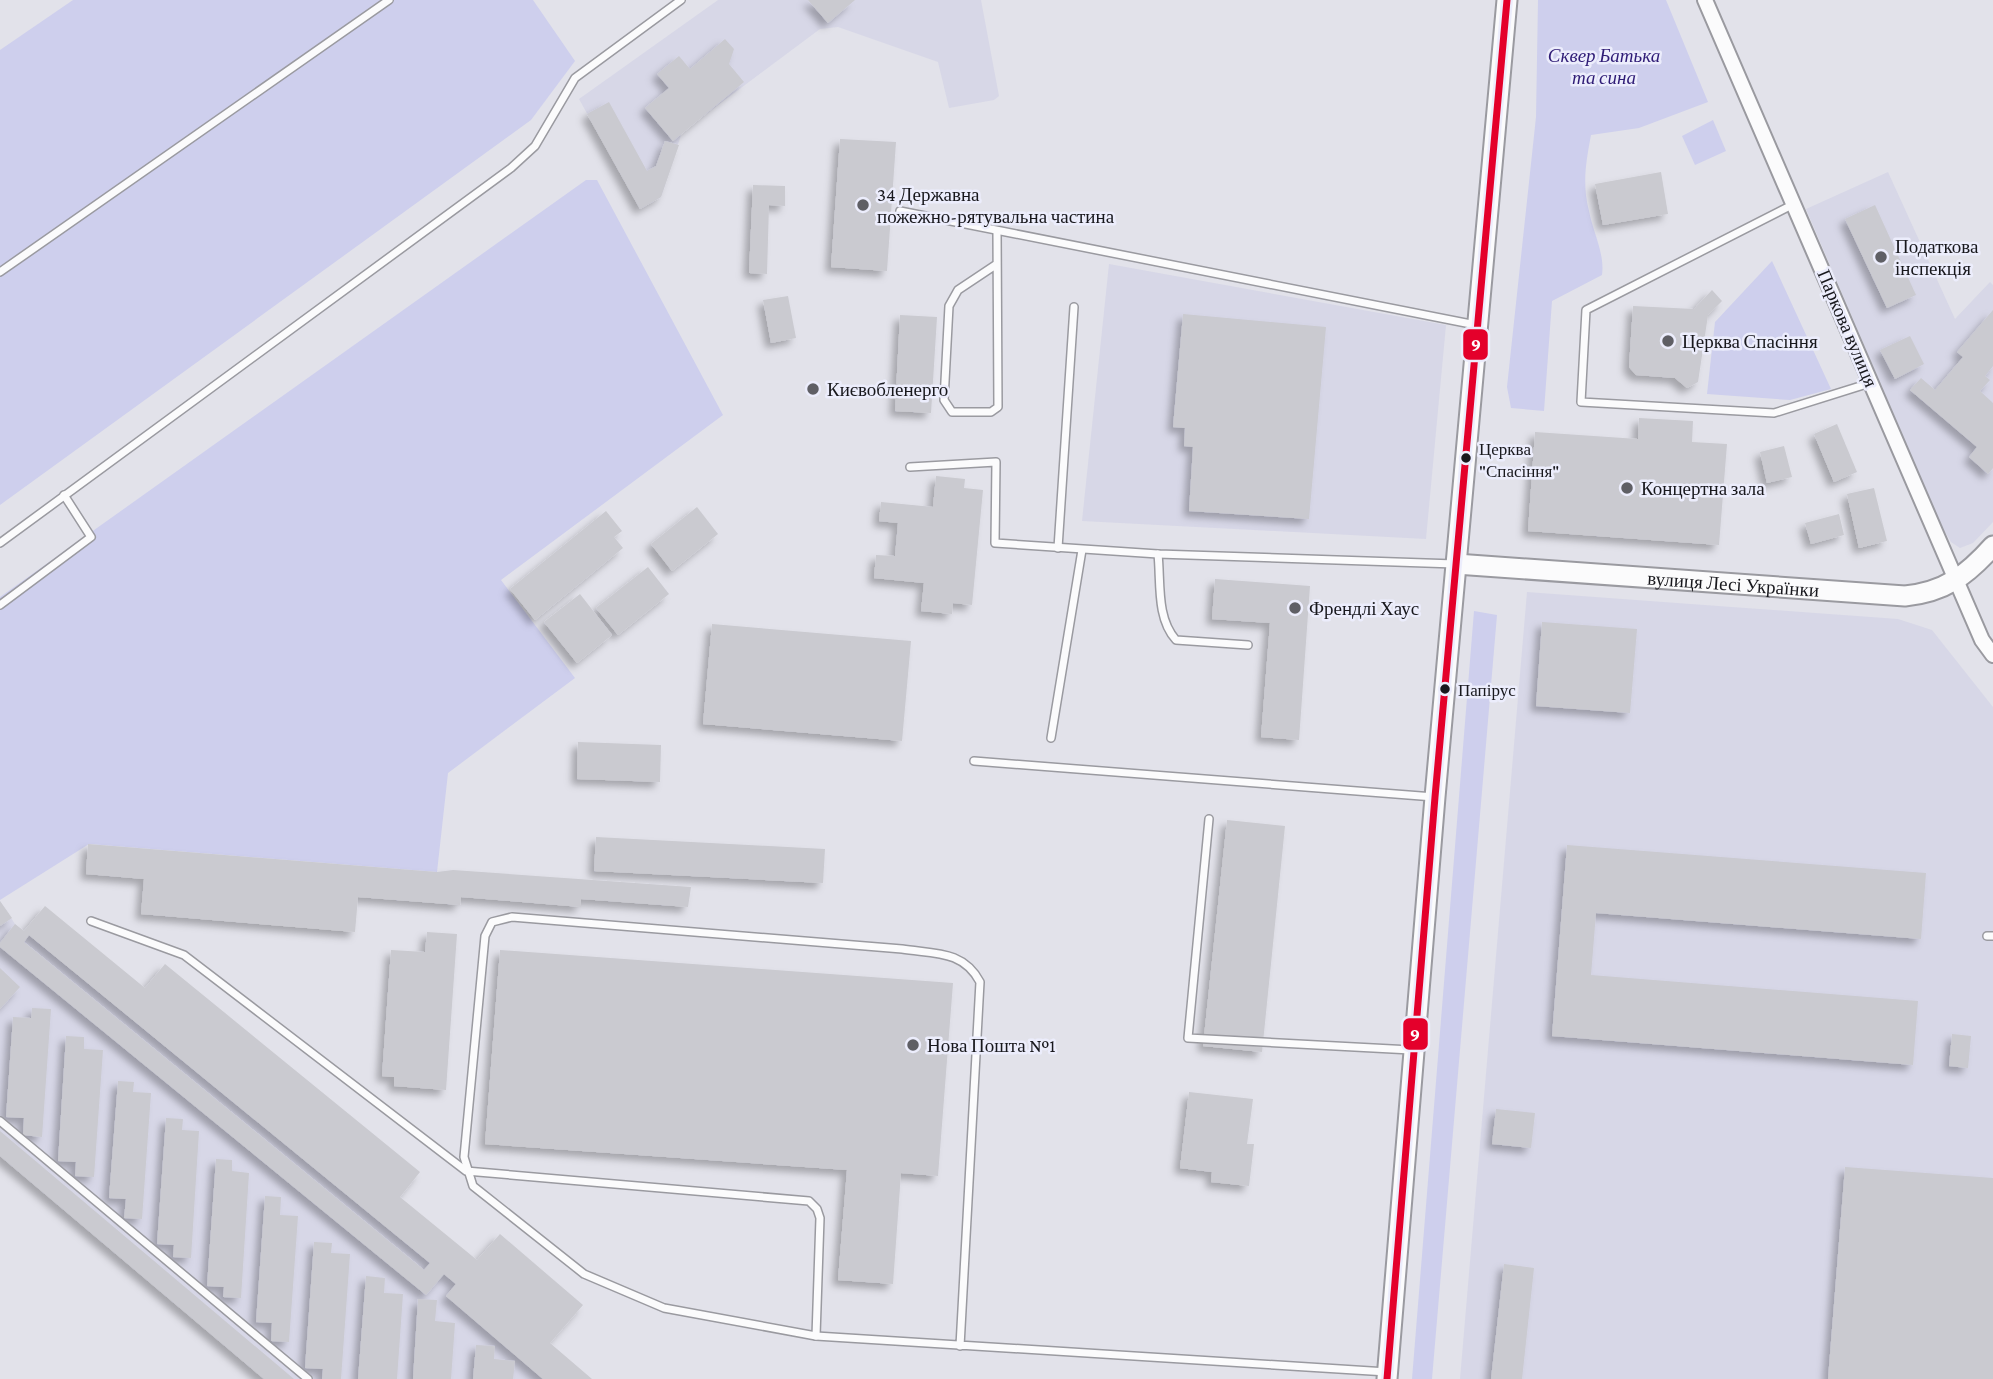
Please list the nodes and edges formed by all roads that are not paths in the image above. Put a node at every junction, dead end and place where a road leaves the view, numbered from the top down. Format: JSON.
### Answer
{"nodes":[{"id":1,"x":388,"y":0,"type":"edge"},
{"id":2,"x":681,"y":0,"type":"edge"},
{"id":3,"x":1507,"y":0,"type":"edge"},
{"id":4,"x":1705,"y":0,"type":"edge"},
{"id":5,"x":1794,"y":204,"type":"junction"},
{"id":6,"x":900,"y":211,"type":"dead end"},
{"id":7,"x":997,"y":230,"type":"junction"},
{"id":8,"x":997,"y":264,"type":"junction"},
{"id":9,"x":0,"y":272,"type":"edge"},
{"id":10,"x":1074,"y":307,"type":"dead end"},
{"id":11,"x":1478,"y":325,"type":"junction"},
{"id":12,"x":1871,"y":382,"type":"junction"},
{"id":13,"x":910,"y":467,"type":"dead end"},
{"id":14,"x":64,"y":495,"type":"junction"},
{"id":15,"x":0,"y":543,"type":"edge"},
{"id":16,"x":1993,"y":546,"type":"edge"},
{"id":17,"x":1058,"y":548,"type":"junction"},
{"id":18,"x":1082,"y":550,"type":"junction"},
{"id":19,"x":1158,"y":554,"type":"junction"},
{"id":20,"x":1456,"y":564,"type":"junction"},
{"id":21,"x":1958,"y":581,"type":"junction"},
{"id":22,"x":0,"y":605,"type":"edge"},
{"id":23,"x":1248,"y":645,"type":"dead end"},
{"id":24,"x":1993,"y":655,"type":"edge"},
{"id":25,"x":1051,"y":738,"type":"dead end"},
{"id":26,"x":974,"y":761,"type":"dead end"},
{"id":27,"x":1435,"y":797,"type":"junction"},
{"id":28,"x":1209,"y":819,"type":"dead end"},
{"id":29,"x":92,"y":920,"type":"dead end"},
{"id":30,"x":1414,"y":1050,"type":"junction"},
{"id":31,"x":0,"y":1121,"type":"edge"},
{"id":32,"x":466,"y":1171,"type":"junction"},
{"id":33,"x":816,"y":1336,"type":"junction"},
{"id":34,"x":960,"y":1346,"type":"junction"},
{"id":35,"x":1388,"y":1376,"type":"edge"},
{"id":36,"x":308,"y":1379,"type":"edge"}],
"edges":[{"from":1,"to":9,"type":"lane"},
{"from":2,"to":14,"type":"lane"},
{"from":3,"to":11,"type":"main road"},
{"from":4,"to":5,"type":"street","name":"Паркова вулиця"},
{"from":5,"to":12,"type":"street","name":"Паркова вулиця"},
{"from":5,"to":12,"type":"lane"},
{"from":6,"to":7,"type":"lane"},
{"from":7,"to":8,"type":"lane"},
{"from":7,"to":11,"type":"lane"},
{"from":8,"to":8,"type":"lane"},
{"from":10,"to":17,"type":"lane"},
{"from":11,"to":20,"type":"main road"},
{"from":12,"to":21,"type":"street","name":"Паркова вулиця"},
{"from":13,"to":17,"type":"lane"},
{"from":14,"to":15,"type":"lane"},
{"from":14,"to":22,"type":"lane"},
{"from":16,"to":21,"type":"main road","name":"вулиця Лесі Українки"},
{"from":17,"to":18,"type":"lane"},
{"from":18,"to":19,"type":"lane"},
{"from":18,"to":25,"type":"lane"},
{"from":19,"to":20,"type":"lane"},
{"from":19,"to":23,"type":"lane"},
{"from":20,"to":21,"type":"main road","name":"вулиця Лесі Українки"},
{"from":20,"to":27,"type":"main road"},
{"from":21,"to":24,"type":"street","name":"Паркова вулиця"},
{"from":26,"to":27,"type":"lane"},
{"from":27,"to":30,"type":"main road"},
{"from":28,"to":30,"type":"lane"},
{"from":29,"to":32,"type":"lane"},
{"from":30,"to":35,"type":"main road"},
{"from":31,"to":36,"type":"lane"},
{"from":32,"to":33,"type":"lane"},
{"from":32,"to":33,"type":"lane"},
{"from":32,"to":34,"type":"lane"},
{"from":33,"to":34,"type":"lane"},
{"from":34,"to":35,"type":"lane"}]}
